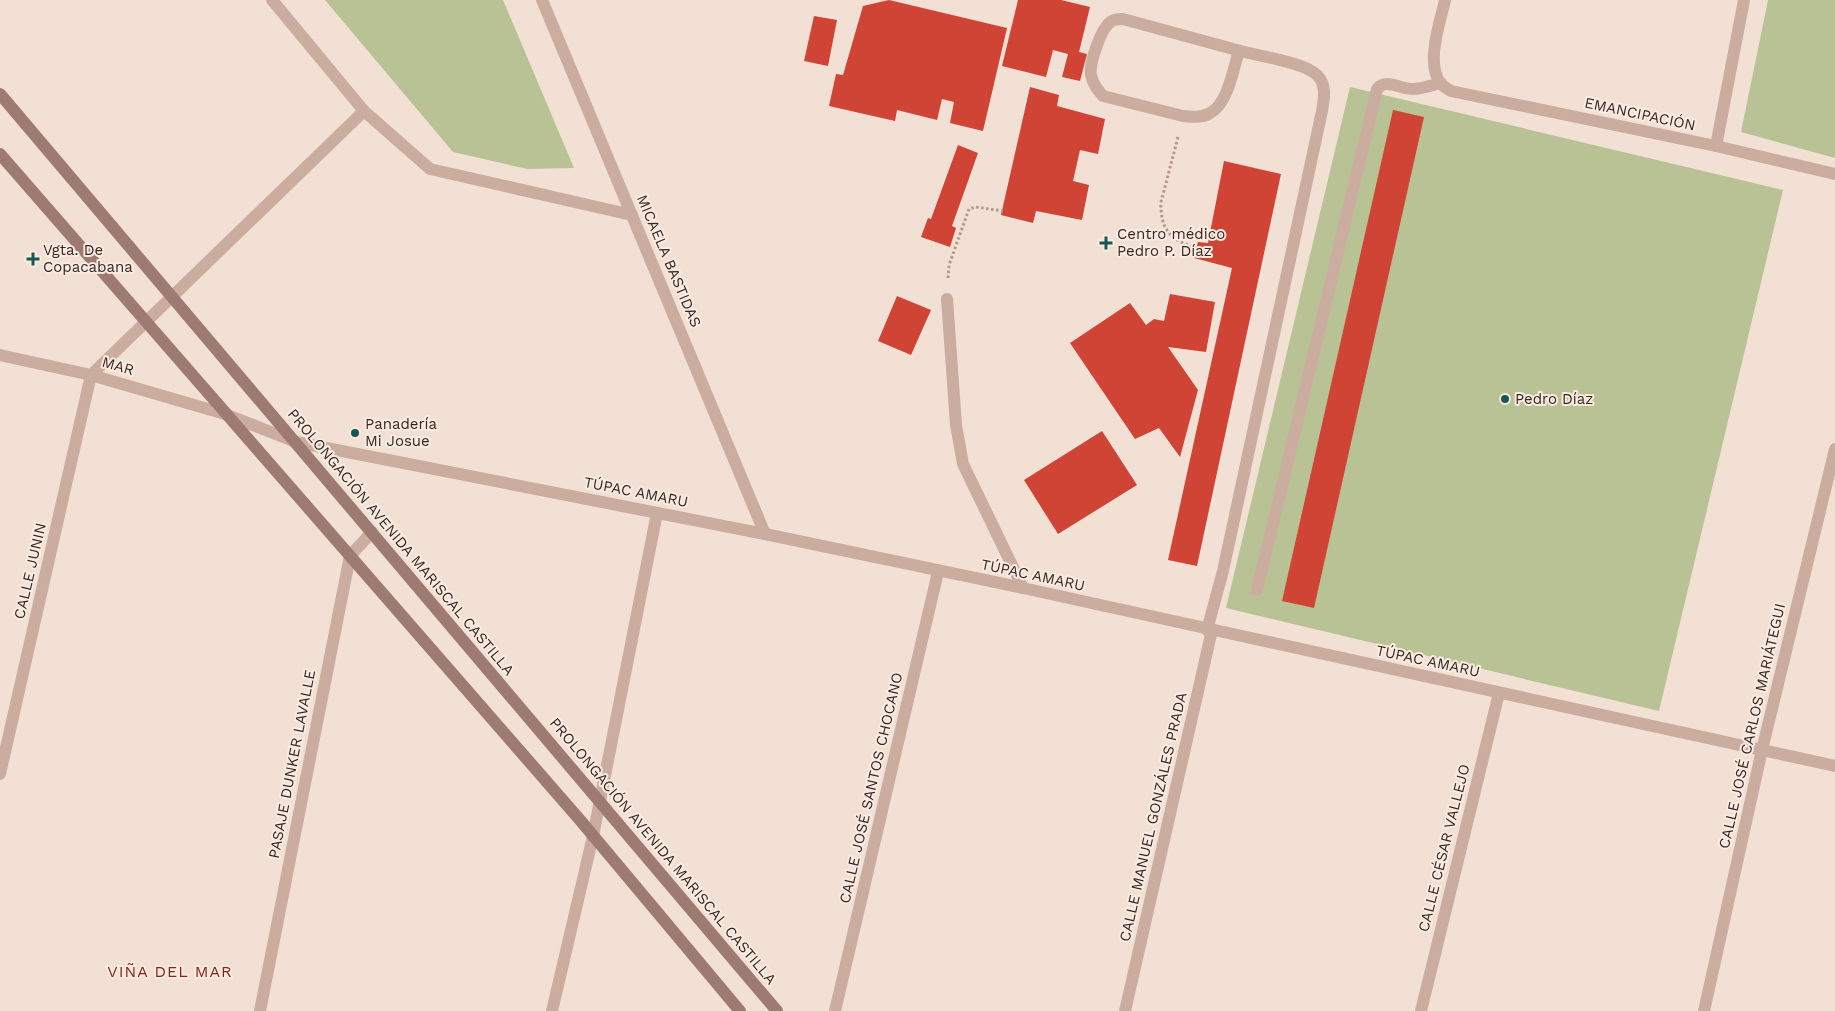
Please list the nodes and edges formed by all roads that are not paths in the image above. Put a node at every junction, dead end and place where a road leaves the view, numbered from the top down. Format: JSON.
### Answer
{"nodes":[{"id":1,"x":272,"y":0,"type":"edge"},
{"id":2,"x":542,"y":0,"type":"edge"},
{"id":3,"x":1445,"y":0,"type":"edge"},
{"id":4,"x":1744,"y":0,"type":"edge"},
{"id":5,"x":1239,"y":51,"type":"junction"},
{"id":6,"x":1441,"y":84,"type":"junction"},
{"id":7,"x":0,"y":94,"type":"edge"},
{"id":8,"x":364,"y":110,"type":"junction"},
{"id":9,"x":1716,"y":146,"type":"junction"},
{"id":10,"x":0,"y":154,"type":"edge"},
{"id":11,"x":1835,"y":174,"type":"edge"},
{"id":12,"x":632,"y":215,"type":"junction"},
{"id":13,"x":172,"y":296,"type":"junction"},
{"id":14,"x":947,"y":299,"type":"road end"},
{"id":15,"x":146,"y":322,"type":"junction"},
{"id":16,"x":0,"y":355,"type":"edge"},
{"id":17,"x":91,"y":375,"type":"junction"},
{"id":18,"x":225,"y":414,"type":"junction"},
{"id":19,"x":296,"y":442,"type":"junction"},
{"id":20,"x":1835,"y":449,"type":"edge"},
{"id":21,"x":658,"y":513,"type":"junction"},
{"id":22,"x":372,"y":532,"type":"junction"},
{"id":23,"x":765,"y":534,"type":"junction"},
{"id":24,"x":350,"y":556,"type":"junction"},
{"id":25,"x":938,"y":572,"type":"junction"},
{"id":26,"x":1023,"y":588,"type":"junction"},
{"id":27,"x":1257,"y":590,"type":"dead end"},
{"id":28,"x":1210,"y":630,"type":"junction"},
{"id":29,"x":1498,"y":693,"type":"junction"},
{"id":30,"x":1762,"y":750,"type":"junction"},
{"id":31,"x":1835,"y":766,"type":"edge"},
{"id":32,"x":0,"y":774,"type":"edge"},
{"id":33,"x":600,"y":802,"type":"junction"},
{"id":34,"x":593,"y":836,"type":"junction"},
{"id":35,"x":260,"y":1011,"type":"edge"},
{"id":36,"x":552,"y":1011,"type":"edge"},
{"id":37,"x":740,"y":1011,"type":"edge"},
{"id":38,"x":777,"y":1011,"type":"edge"},
{"id":39,"x":835,"y":1011,"type":"edge"},
{"id":40,"x":1125,"y":1011,"type":"edge"},
{"id":41,"x":1421,"y":1011,"type":"edge"},
{"id":42,"x":1704,"y":1011,"type":"edge"}],
"edges":[{"from":1,"to":8,"type":"street"},
{"from":2,"to":12,"type":"street","name":"MICAELA BASTIDAS"},
{"from":3,"to":6,"type":"street"},
{"from":4,"to":9,"type":"street"},
{"from":5,"to":5,"type":"street","name":"CALLE MANUEL GONZÁLES PRADA"},
{"from":5,"to":28,"type":"street","name":"CALLE MANUEL GONZÁLES PRADA"},
{"from":6,"to":9,"type":"street","name":"EMANCIPACIÓN"},
{"from":6,"to":27,"type":"street"},
{"from":7,"to":13,"type":"main road","name":"PROLONGACIÓN AVENIDA MARISCAL CASTILLA"},
{"from":8,"to":12,"type":"street"},
{"from":8,"to":13,"type":"street"},
{"from":9,"to":11,"type":"street","name":"EMANCIPACIÓN"},
{"from":10,"to":15,"type":"main road"},
{"from":12,"to":23,"type":"street","name":"MICAELA BASTIDAS"},
{"from":13,"to":15,"type":"street"},
{"from":13,"to":19,"type":"main road","name":"PROLONGACIÓN AVENIDA MARISCAL CASTILLA"},
{"from":14,"to":26,"type":"street"},
{"from":15,"to":17,"type":"street"},
{"from":15,"to":18,"type":"main road"},
{"from":16,"to":17,"type":"street","name":"MAR"},
{"from":17,"to":18,"type":"street","name":"MAR"},
{"from":17,"to":32,"type":"street","name":"CALLE JUNIN"},
{"from":18,"to":19,"type":"street","name":"TÚPAC AMARU"},
{"from":18,"to":24,"type":"main road"},
{"from":19,"to":21,"type":"street","name":"TÚPAC AMARU"},
{"from":19,"to":22,"type":"main road","name":"PROLONGACIÓN AVENIDA MARISCAL CASTILLA"},
{"from":20,"to":30,"type":"street","name":"CALLE JOSÉ CARLOS MARIÁTEGUI"},
{"from":21,"to":23,"type":"street","name":"TÚPAC AMARU"},
{"from":21,"to":33,"type":"street"},
{"from":22,"to":24,"type":"street"},
{"from":22,"to":33,"type":"main road","name":"PROLONGACIÓN AVENIDA MARISCAL CASTILLA"},
{"from":23,"to":25,"type":"street","name":"TÚPAC AMARU"},
{"from":24,"to":34,"type":"main road"},
{"from":24,"to":35,"type":"street","name":"PASAJE DUNKER LAVALLE"},
{"from":25,"to":26,"type":"street","name":"TÚPAC AMARU"},
{"from":25,"to":39,"type":"street","name":"CALLE JOSÉ SANTOS CHOCANO"},
{"from":26,"to":28,"type":"street","name":"TÚPAC AMARU"},
{"from":28,"to":29,"type":"street","name":"TÚPAC AMARU"},
{"from":28,"to":40,"type":"street","name":"CALLE MANUEL GONZÁLES PRADA"},
{"from":29,"to":30,"type":"street","name":"TÚPAC AMARU"},
{"from":29,"to":41,"type":"street","name":"CALLE CÉSAR VALLEJO"},
{"from":30,"to":31,"type":"street","name":"TÚPAC AMARU"},
{"from":30,"to":42,"type":"street","name":"CALLE JOSÉ CARLOS MARIÁTEGUI"},
{"from":33,"to":34,"type":"street"},
{"from":33,"to":38,"type":"main road","name":"PROLONGACIÓN AVENIDA MARISCAL CASTILLA"},
{"from":34,"to":36,"type":"street"},
{"from":34,"to":37,"type":"main road"}]}
